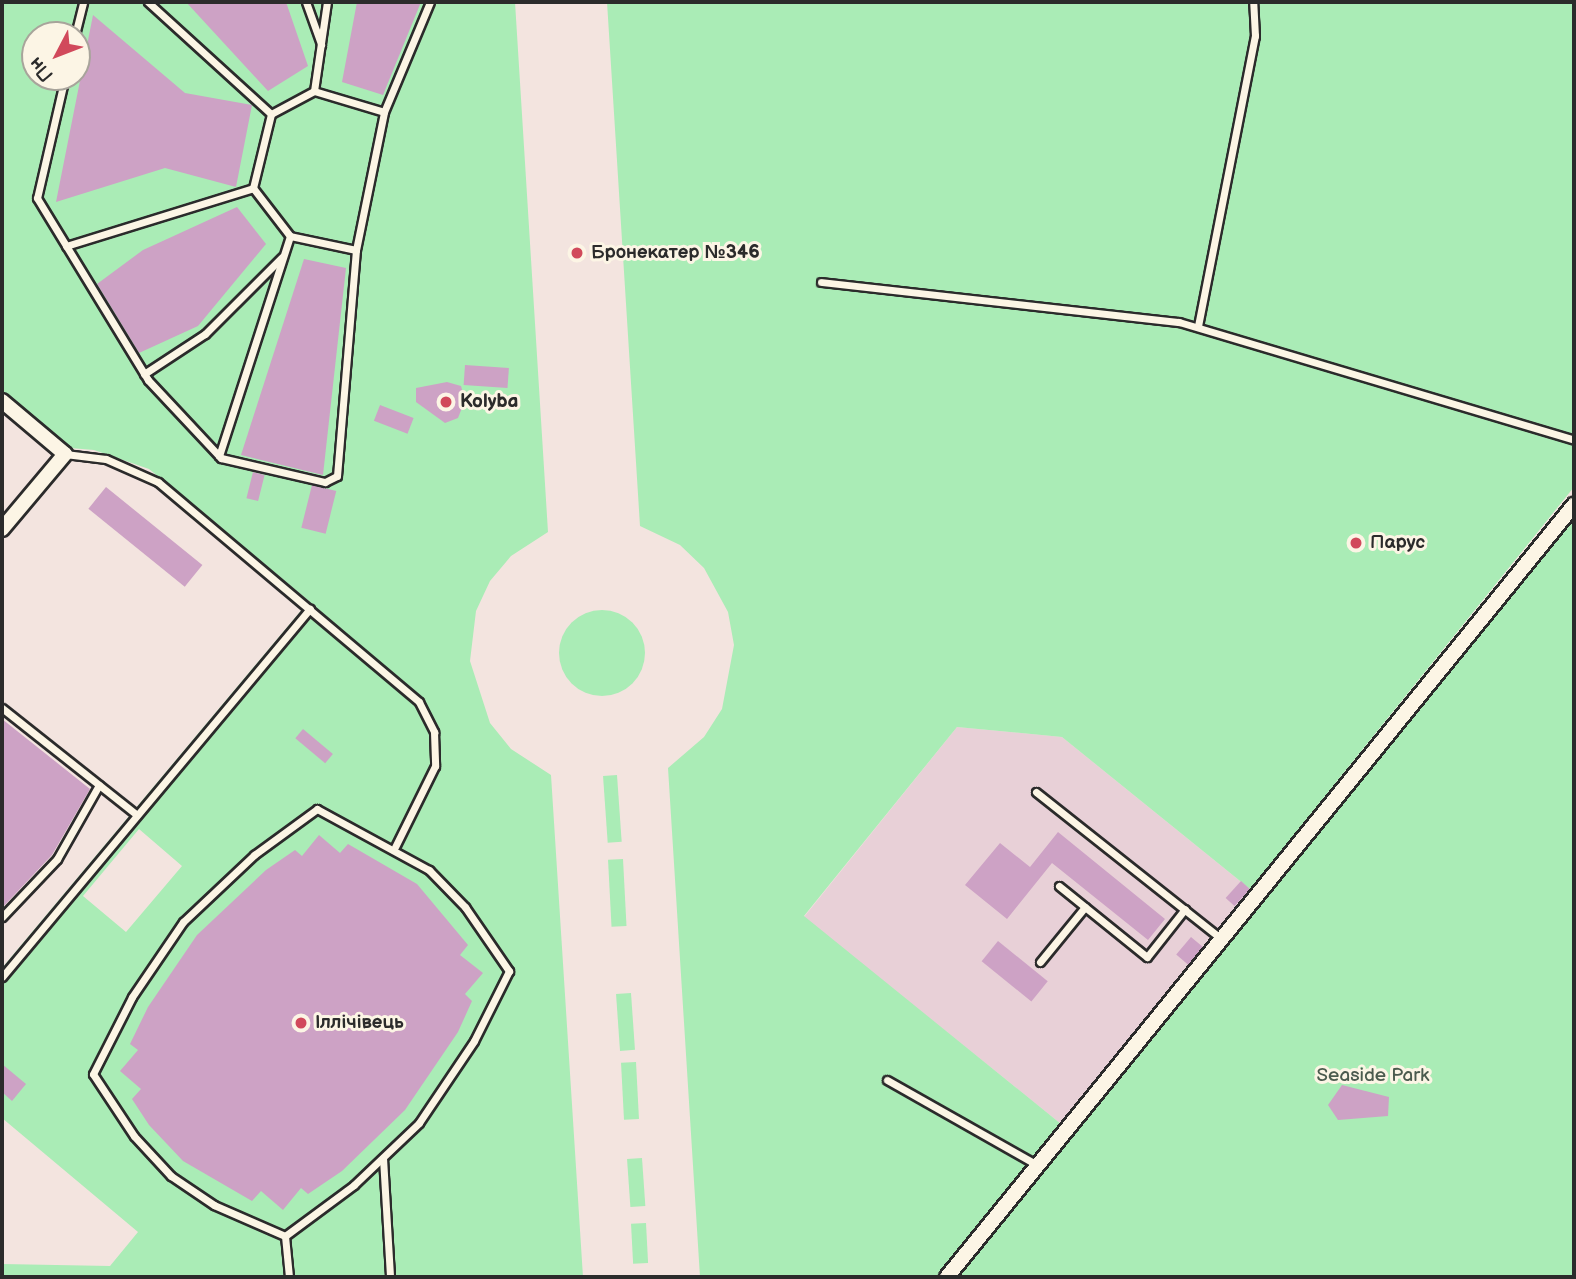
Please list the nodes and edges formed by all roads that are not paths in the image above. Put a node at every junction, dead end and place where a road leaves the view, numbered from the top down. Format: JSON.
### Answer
{"nodes":[{"id":1,"x":83,"y":2,"type":"edge"},
{"id":2,"x":148,"y":2,"type":"edge"},
{"id":3,"x":306,"y":2,"type":"edge"},
{"id":4,"x":327,"y":2,"type":"edge"},
{"id":5,"x":430,"y":2,"type":"edge"},
{"id":6,"x":1253,"y":2,"type":"edge"},
{"id":7,"x":78,"y":21,"type":"edge"},
{"id":8,"x":321,"y":46,"type":"junction"},
{"id":9,"x":62,"y":91,"type":"edge"},
{"id":10,"x":314,"y":91,"type":"junction"},
{"id":11,"x":384,"y":112,"type":"junction"},
{"id":12,"x":271,"y":114,"type":"junction"},
{"id":13,"x":253,"y":188,"type":"junction"},
{"id":14,"x":290,"y":236,"type":"junction"},
{"id":15,"x":66,"y":246,"type":"junction"},
{"id":16,"x":356,"y":250,"type":"junction"},
{"id":17,"x":282,"y":257,"type":"junction"},
{"id":18,"x":821,"y":282,"type":"dead end"},
{"id":19,"x":1198,"y":326,"type":"junction"},
{"id":20,"x":144,"y":374,"type":"junction"},
{"id":21,"x":2,"y":401,"type":"edge"},
{"id":22,"x":1574,"y":440,"type":"edge"},
{"id":23,"x":65,"y":454,"type":"junction"},
{"id":24,"x":219,"y":456,"type":"junction"},
{"id":25,"x":1574,"y":505,"type":"edge"},
{"id":26,"x":2,"y":529,"type":"edge"},
{"id":27,"x":310,"y":609,"type":"junction"},
{"id":28,"x":2,"y":708,"type":"edge"},
{"id":29,"x":99,"y":785,"type":"junction"},
{"id":30,"x":1036,"y":792,"type":"dead end"},
{"id":31,"x":137,"y":815,"type":"junction"},
{"id":32,"x":395,"y":847,"type":"junction"},
{"id":33,"x":1059,"y":886,"type":"dead end"},
{"id":34,"x":1085,"y":907,"type":"junction"},
{"id":35,"x":1185,"y":909,"type":"junction"},
{"id":36,"x":2,"y":916,"type":"edge"},
{"id":37,"x":1224,"y":940,"type":"junction"},
{"id":38,"x":1040,"y":962,"type":"dead end"},
{"id":39,"x":2,"y":977,"type":"edge"},
{"id":40,"x":887,"y":1080,"type":"dead end"},
{"id":41,"x":383,"y":1158,"type":"junction"},
{"id":42,"x":1040,"y":1166,"type":"junction"},
{"id":43,"x":285,"y":1236,"type":"junction"},
{"id":44,"x":289,"y":1277,"type":"edge"},
{"id":45,"x":390,"y":1277,"type":"edge"},
{"id":46,"x":947,"y":1277,"type":"edge"}],
"edges":[{"from":1,"to":7,"type":"lane"},
{"from":2,"to":12,"type":"lane"},
{"from":3,"to":8,"type":"lane"},
{"from":4,"to":8,"type":"lane"},
{"from":5,"to":11,"type":"lane"},
{"from":6,"to":19,"type":"lane"},
{"from":8,"to":10,"type":"lane"},
{"from":9,"to":15,"type":"lane"},
{"from":10,"to":11,"type":"lane"},
{"from":10,"to":12,"type":"lane"},
{"from":11,"to":16,"type":"lane"},
{"from":12,"to":13,"type":"lane"},
{"from":13,"to":14,"type":"lane"},
{"from":13,"to":15,"type":"lane"},
{"from":14,"to":16,"type":"lane"},
{"from":14,"to":17,"type":"lane"},
{"from":15,"to":20,"type":"lane"},
{"from":16,"to":24,"type":"lane"},
{"from":17,"to":20,"type":"lane"},
{"from":17,"to":24,"type":"lane"},
{"from":18,"to":19,"type":"lane"},
{"from":19,"to":22,"type":"lane"},
{"from":20,"to":24,"type":"lane"},
{"from":21,"to":23,"type":"street"},
{"from":23,"to":26,"type":"street"},
{"from":23,"to":27,"type":"lane"},
{"from":25,"to":37,"type":"street"},
{"from":27,"to":31,"type":"lane"},
{"from":27,"to":32,"type":"lane"},
{"from":28,"to":29,"type":"lane"},
{"from":29,"to":31,"type":"lane"},
{"from":29,"to":36,"type":"lane"},
{"from":30,"to":35,"type":"lane"},
{"from":31,"to":39,"type":"lane"},
{"from":32,"to":41,"type":"lane"},
{"from":32,"to":43,"type":"lane"},
{"from":33,"to":34,"type":"lane"},
{"from":34,"to":35,"type":"lane"},
{"from":34,"to":38,"type":"lane"},
{"from":35,"to":37,"type":"lane"},
{"from":37,"to":42,"type":"street"},
{"from":40,"to":42,"type":"lane"},
{"from":41,"to":43,"type":"lane"},
{"from":41,"to":45,"type":"lane"},
{"from":42,"to":46,"type":"street"},
{"from":43,"to":44,"type":"lane"}]}
